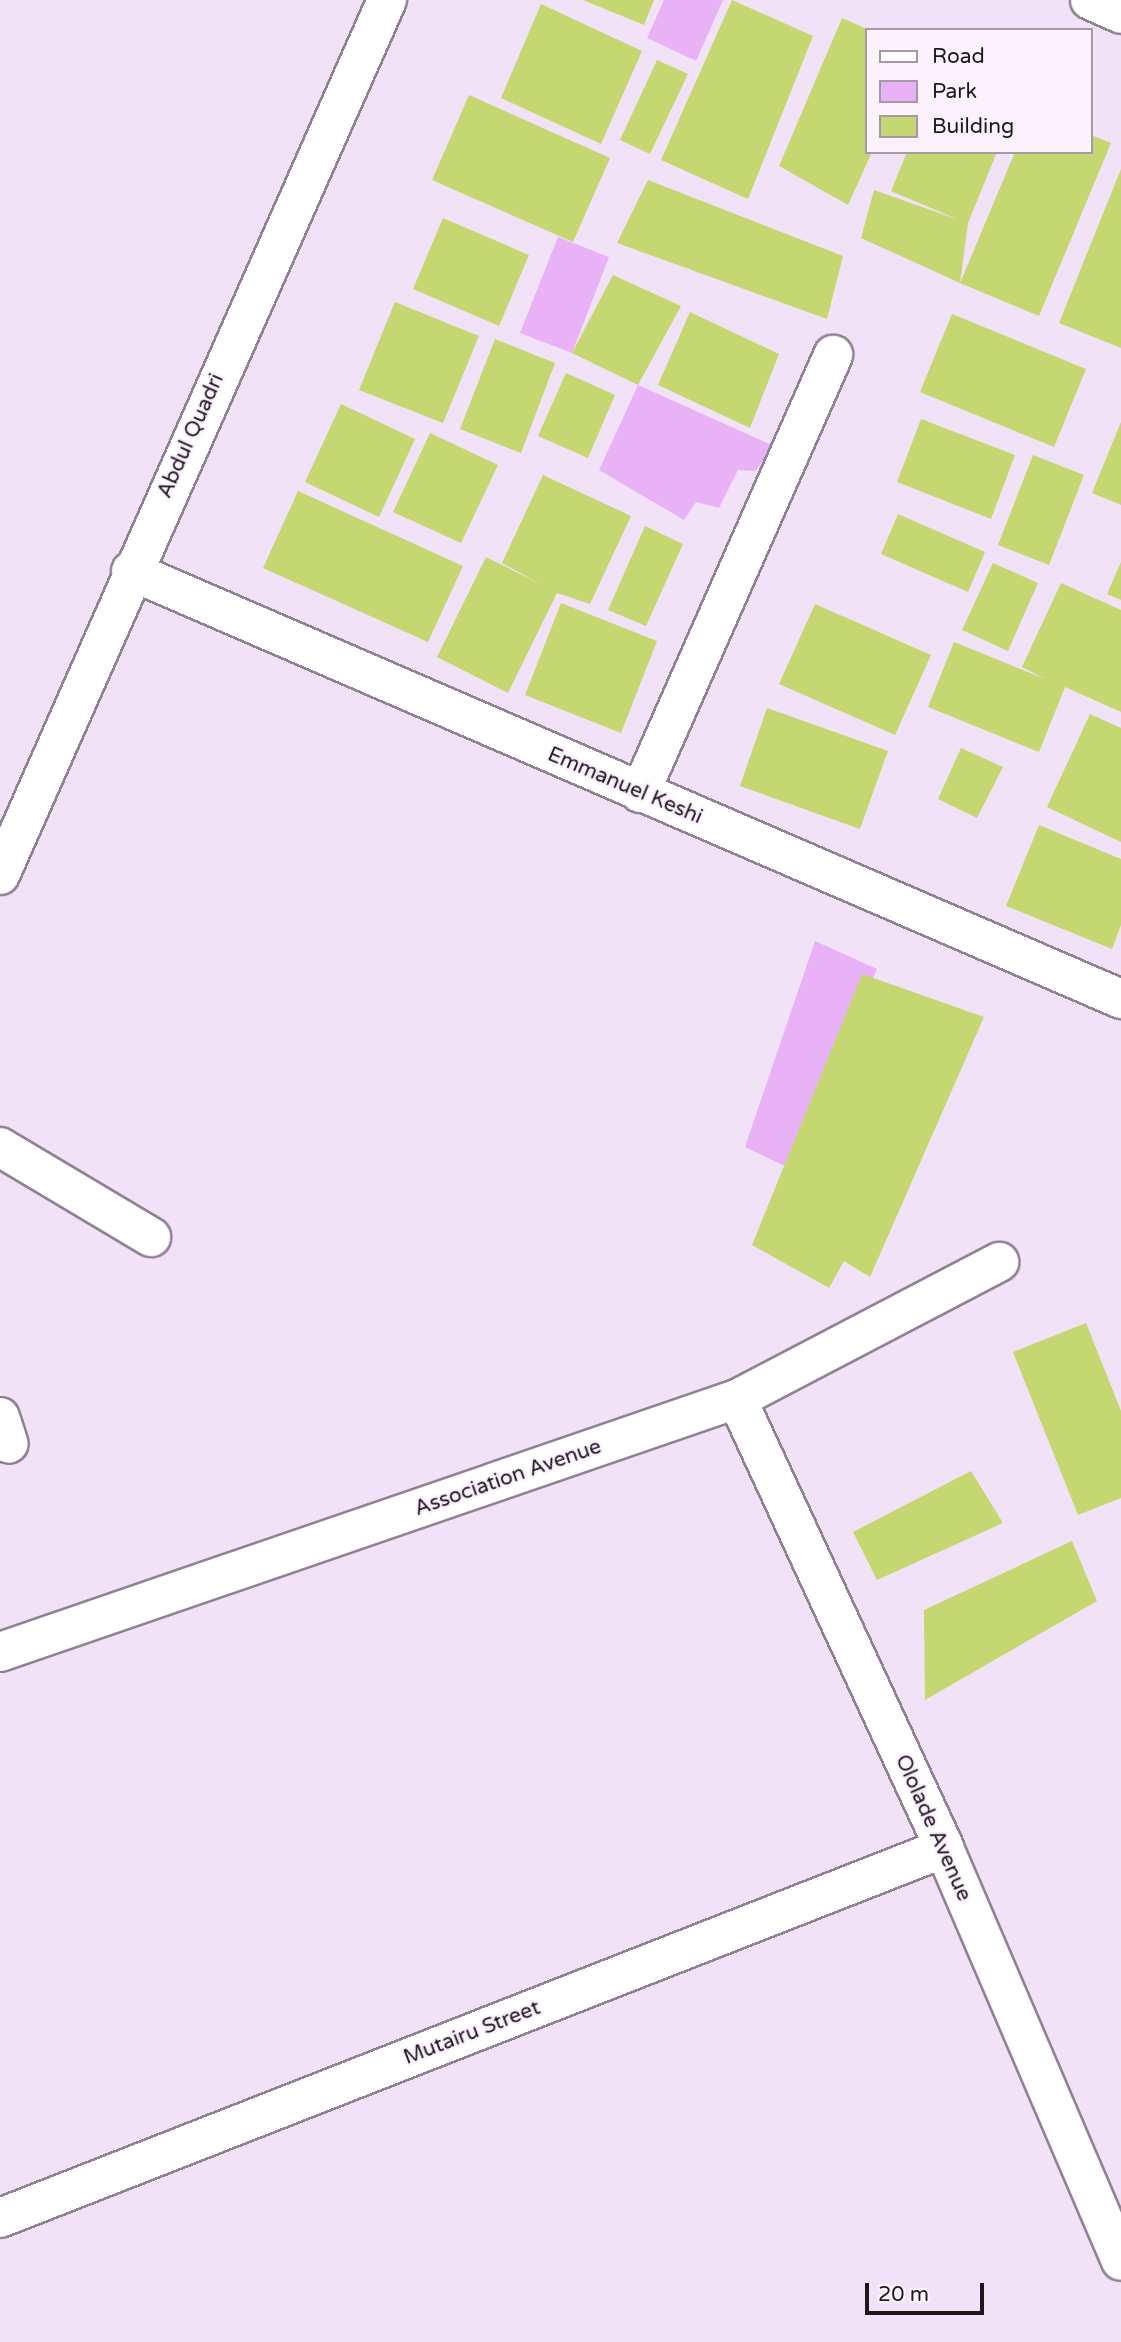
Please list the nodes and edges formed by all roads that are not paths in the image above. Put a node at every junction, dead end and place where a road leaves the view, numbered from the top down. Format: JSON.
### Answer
{"nodes":[{"id":1,"x":387,"y":0,"type":"edge"},
{"id":2,"x":1090,"y":0,"type":"edge"},
{"id":3,"x":1121,"y":14,"type":"edge"},
{"id":4,"x":833,"y":355,"type":"dead end"},
{"id":5,"x":131,"y":571,"type":"junction"},
{"id":6,"x":640,"y":793,"type":"junction"},
{"id":7,"x":0,"y":875,"type":"edge"},
{"id":8,"x":1121,"y":999,"type":"edge"},
{"id":9,"x":0,"y":1147,"type":"edge"},
{"id":10,"x":151,"y":1237,"type":"dead end"},
{"id":11,"x":999,"y":1262,"type":"dead end"},
{"id":12,"x":737,"y":1399,"type":"junction"},
{"id":13,"x":0,"y":1652,"type":"edge"},
{"id":14,"x":944,"y":1848,"type":"junction"},
{"id":15,"x":0,"y":2218,"type":"edge"},
{"id":16,"x":1121,"y":2261,"type":"edge"}],
"edges":[{"from":1,"to":5,"type":"street","name":"Abdul Quadri"},
{"from":2,"to":3,"type":"street"},
{"from":4,"to":6,"type":"street"},
{"from":5,"to":6,"type":"street","name":"Emmanuel Keshi"},
{"from":5,"to":7,"type":"street","name":"Abdul Quadri"},
{"from":6,"to":8,"type":"street","name":"Emmanuel Keshi"},
{"from":9,"to":10,"type":"street"},
{"from":11,"to":12,"type":"street","name":"Association Avenue"},
{"from":12,"to":13,"type":"street","name":"Association Avenue"},
{"from":12,"to":14,"type":"street","name":"Ololade Avenue"},
{"from":14,"to":15,"type":"street","name":"Mutairu Street"},
{"from":14,"to":16,"type":"street","name":"Ololade Avenue"}]}
